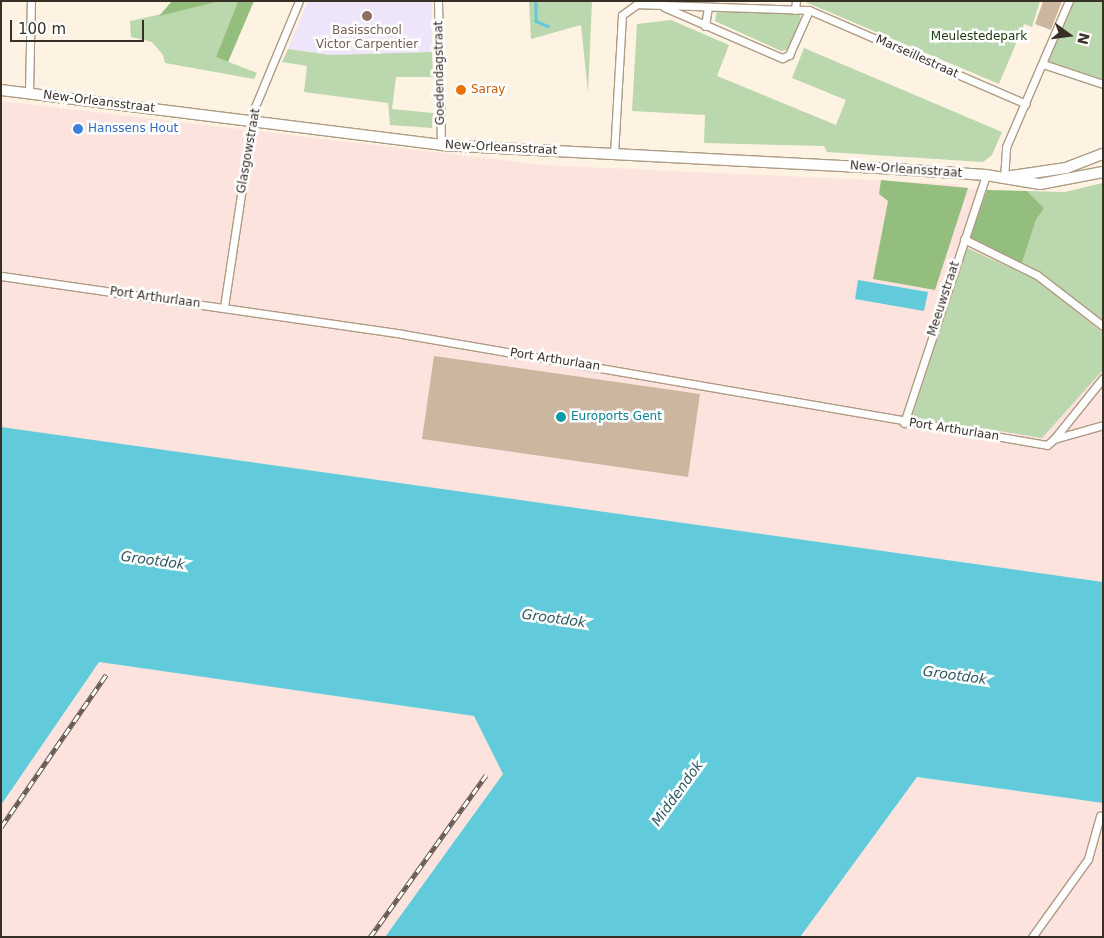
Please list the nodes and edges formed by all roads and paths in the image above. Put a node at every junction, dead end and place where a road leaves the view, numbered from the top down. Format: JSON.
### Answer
{"nodes":[{"id":1,"x":31,"y":1,"type":"edge"},
{"id":2,"x":299,"y":1,"type":"edge"},
{"id":3,"x":438,"y":1,"type":"edge"},
{"id":4,"x":796,"y":1,"type":"edge"},
{"id":5,"x":1069,"y":1,"type":"edge"},
{"id":6,"x":761,"y":5,"type":"edge"},
{"id":7,"x":661,"y":6,"type":"junction"},
{"id":8,"x":708,"y":7,"type":"junction"},
{"id":9,"x":795,"y":10,"type":"junction"},
{"id":10,"x":809,"y":10,"type":"junction"},
{"id":11,"x":705,"y":26,"type":"junction"},
{"id":12,"x":1043,"y":64,"type":"junction"},
{"id":13,"x":1103,"y":84,"type":"edge"},
{"id":14,"x":1,"y":90,"type":"edge"},
{"id":15,"x":29,"y":93,"type":"junction"},
{"id":16,"x":1026,"y":104,"type":"junction"},
{"id":17,"x":252,"y":121,"type":"junction"},
{"id":18,"x":441,"y":145,"type":"junction"},
{"id":19,"x":614,"y":154,"type":"junction"},
{"id":20,"x":1103,"y":154,"type":"edge"},
{"id":21,"x":1103,"y":172,"type":"edge"},
{"id":22,"x":986,"y":175,"type":"junction"},
{"id":23,"x":1004,"y":178,"type":"junction"},
{"id":24,"x":964,"y":240,"type":"junction"},
{"id":25,"x":1,"y":276,"type":"edge"},
{"id":26,"x":224,"y":307,"type":"junction"},
{"id":27,"x":1103,"y":326,"type":"edge"},
{"id":28,"x":1103,"y":378,"type":"edge"},
{"id":29,"x":904,"y":423,"type":"junction"},
{"id":30,"x":1103,"y":425,"type":"edge"},
{"id":31,"x":1054,"y":439,"type":"junction"},
{"id":32,"x":1100,"y":816,"type":"dead end"},
{"id":33,"x":1032,"y":937,"type":"edge"}],
"edges":[{"from":1,"to":15,"type":"street"},
{"from":2,"to":17,"type":"street","name":"Glasgowstraat"},
{"from":3,"to":18,"type":"street","name":"Goedendagstraat"},
{"from":4,"to":9,"type":"street"},
{"from":5,"to":12,"type":"street"},
{"from":6,"to":8,"type":"street","name":"Marseillestraat"},
{"from":6,"to":9,"type":"street","name":"Marseillestraat"},
{"from":7,"to":8,"type":"street","name":"Marseillestraat"},
{"from":7,"to":11,"type":"street","name":"Marseillestraat"},
{"from":7,"to":19,"type":"street","name":"Marseillestraat"},
{"from":8,"to":11,"type":"street"},
{"from":9,"to":10,"type":"street","name":"Marseillestraat"},
{"from":10,"to":11,"type":"street","name":"Marseillestraat"},
{"from":10,"to":16,"type":"street","name":"Marseillestraat"},
{"from":12,"to":13,"type":"street"},
{"from":12,"to":16,"type":"street"},
{"from":14,"to":15,"type":"main road","name":"New-Orleansstraat"},
{"from":15,"to":17,"type":"main road","name":"New-Orleansstraat"},
{"from":16,"to":23,"type":"street"},
{"from":17,"to":18,"type":"main road","name":"New-Orleansstraat"},
{"from":17,"to":26,"type":"street","name":"Glasgowstraat"},
{"from":18,"to":19,"type":"main road","name":"New-Orleansstraat"},
{"from":19,"to":22,"type":"main road","name":"New-Orleansstraat"},
{"from":20,"to":23,"type":"main road","name":"New-Orleansstraat"},
{"from":21,"to":23,"type":"main road","name":"New-Orleansstraat"},
{"from":22,"to":23,"type":"main road","name":"New-Orleansstraat"},
{"from":22,"to":24,"type":"street","name":"Meeuwstraat"},
{"from":24,"to":27,"type":"street"},
{"from":24,"to":29,"type":"street","name":"Meeuwstraat"},
{"from":25,"to":26,"type":"street","name":"Port Arthurlaan"},
{"from":26,"to":29,"type":"street","name":"Port Arthurlaan"},
{"from":28,"to":31,"type":"street"},
{"from":29,"to":31,"type":"street","name":"Port Arthurlaan"},
{"from":30,"to":31,"type":"street","name":"Port Arthurlaan"},
{"from":32,"to":33,"type":"street"}]}
